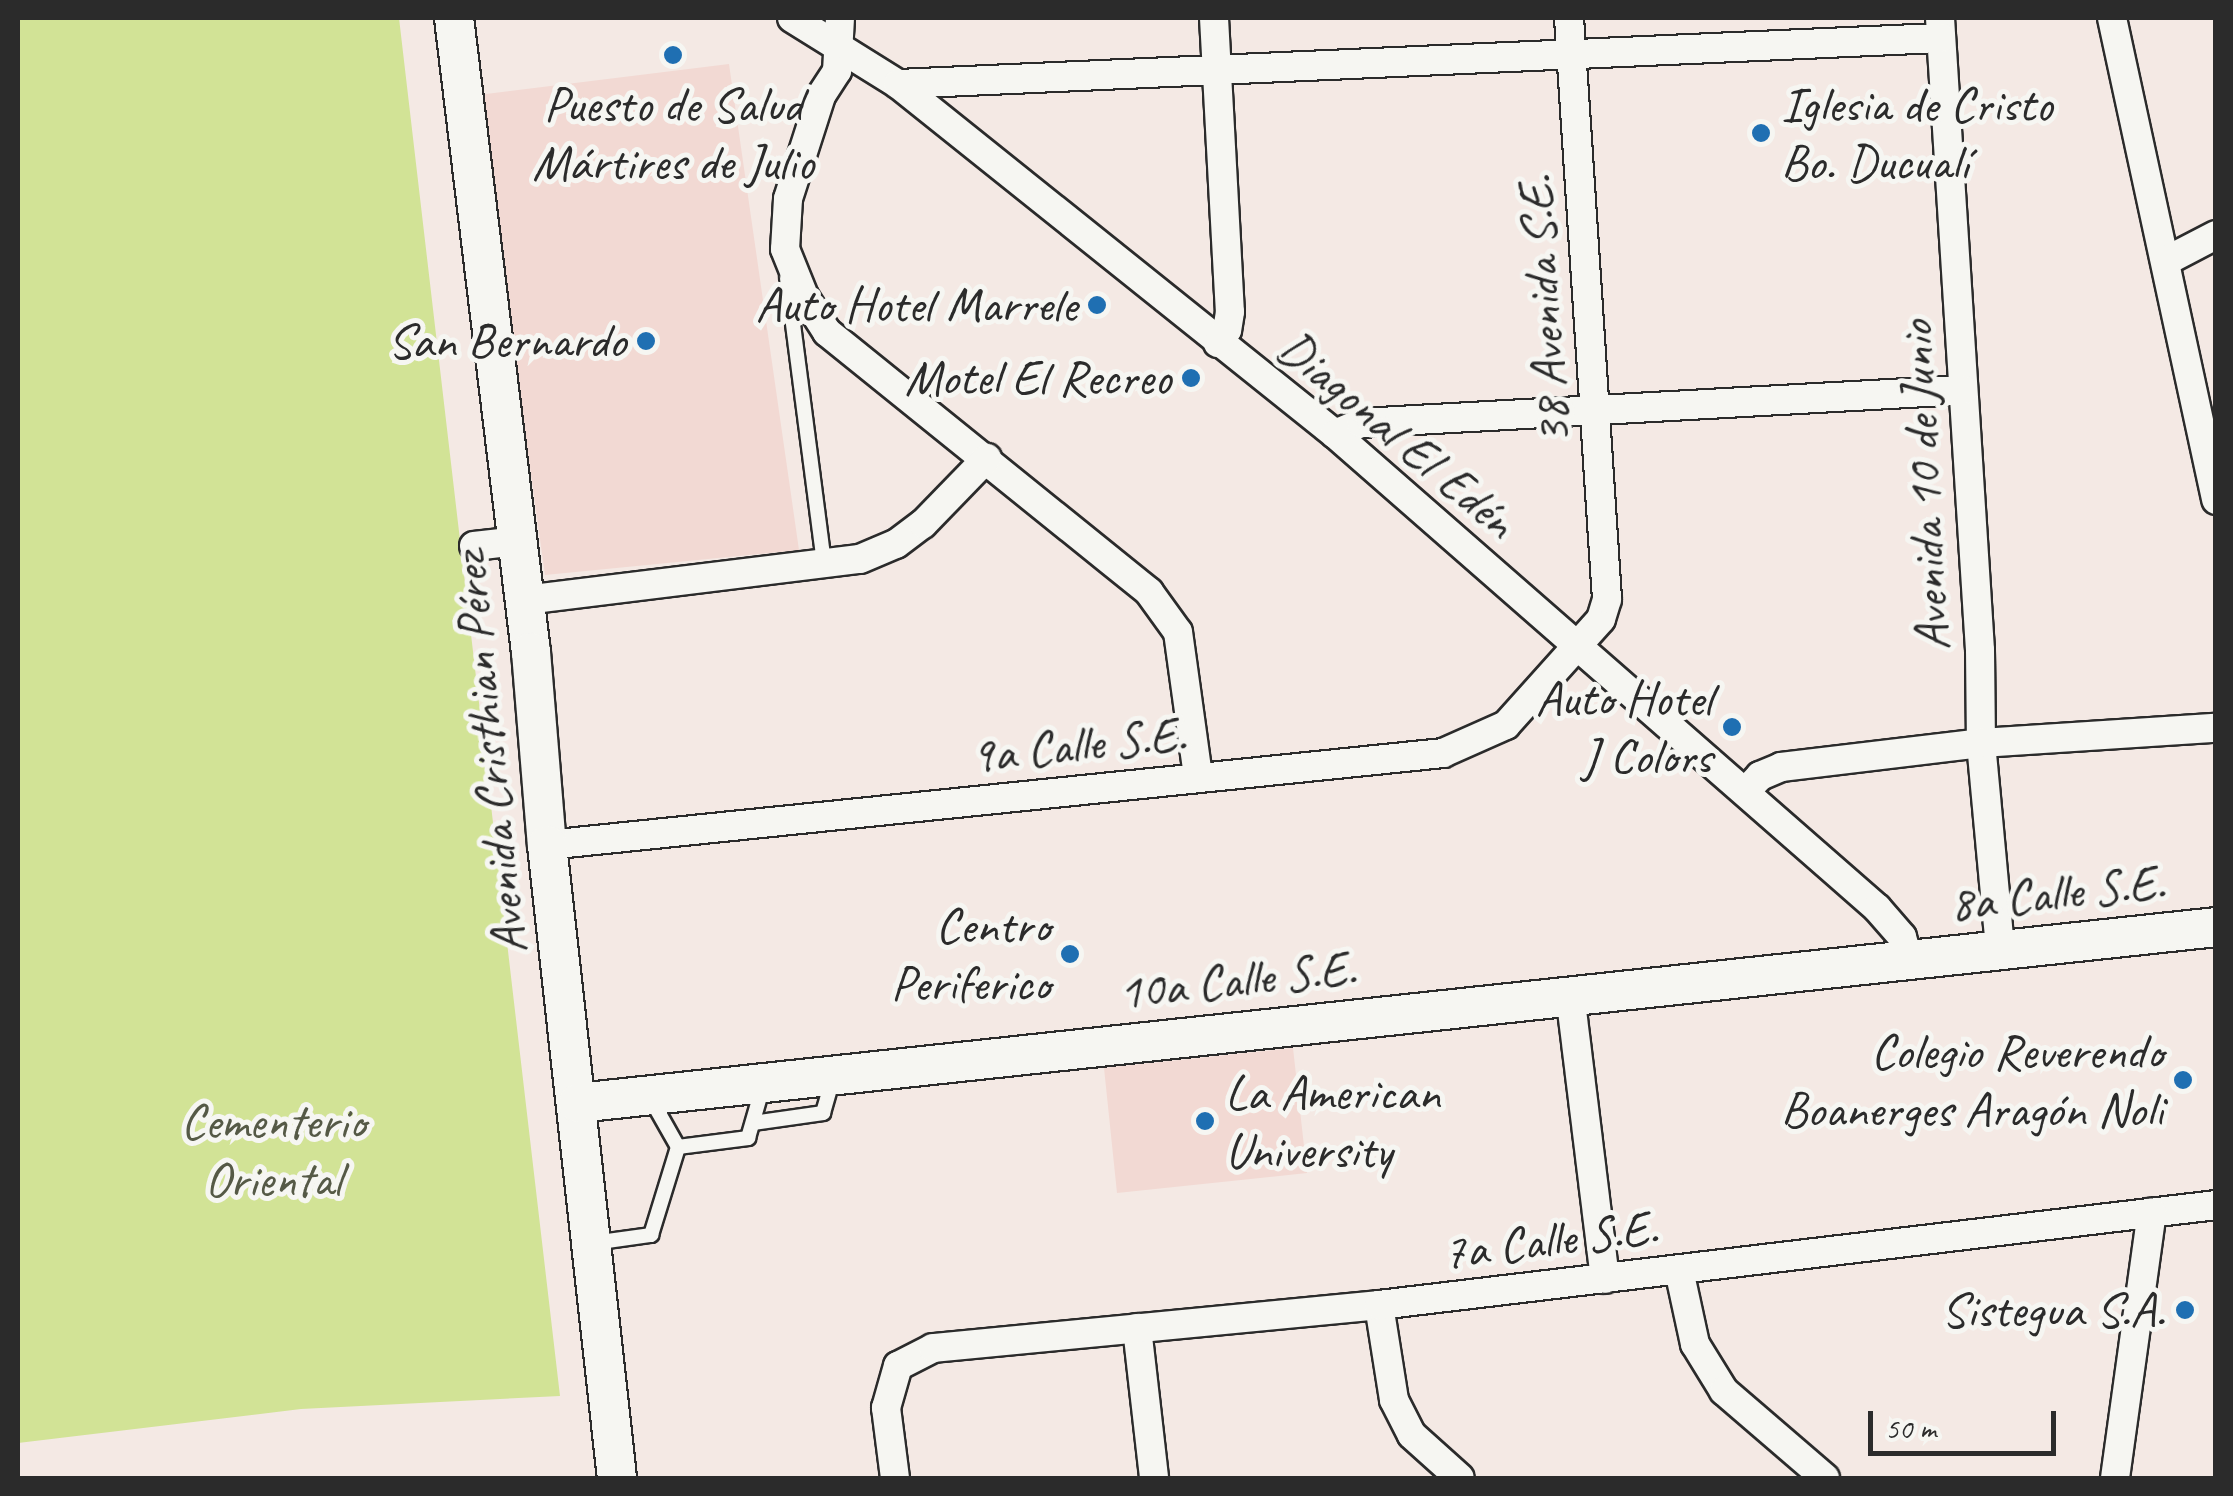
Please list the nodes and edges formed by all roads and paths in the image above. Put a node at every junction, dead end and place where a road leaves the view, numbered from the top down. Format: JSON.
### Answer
{"nodes":[{"id":1,"x":454,"y":18,"type":"edge"},
{"id":2,"x":792,"y":18,"type":"edge"},
{"id":3,"x":1214,"y":18,"type":"edge"},
{"id":4,"x":1570,"y":18,"type":"edge"},
{"id":5,"x":2112,"y":18,"type":"edge"},
{"id":6,"x":1940,"y":28,"type":"edge"},
{"id":7,"x":841,"y":31,"type":"edge"},
{"id":8,"x":1571,"y":52,"type":"junction"},
{"id":9,"x":1218,"y":70,"type":"junction"},
{"id":10,"x":898,"y":84,"type":"junction"},
{"id":11,"x":2216,"y":235,"type":"edge"},
{"id":12,"x":785,"y":249,"type":"junction"},
{"id":13,"x":2166,"y":261,"type":"junction"},
{"id":14,"x":1218,"y":343,"type":"junction"},
{"id":15,"x":1963,"y":390,"type":"junction"},
{"id":16,"x":1597,"y":409,"type":"junction"},
{"id":17,"x":1335,"y":434,"type":"junction"},
{"id":18,"x":986,"y":458,"type":"junction"},
{"id":19,"x":2216,"y":500,"type":"edge"},
{"id":20,"x":517,"y":541,"type":"junction"},
{"id":21,"x":474,"y":546,"type":"dead end"},
{"id":22,"x":824,"y":565,"type":"junction"},
{"id":23,"x":524,"y":600,"type":"junction"},
{"id":24,"x":1578,"y":646,"type":"junction"},
{"id":25,"x":2216,"y":728,"type":"edge"},
{"id":26,"x":1981,"y":743,"type":"junction"},
{"id":27,"x":1198,"y":777,"type":"junction"},
{"id":28,"x":1747,"y":790,"type":"junction"},
{"id":29,"x":547,"y":845,"type":"junction"},
{"id":30,"x":2216,"y":927,"type":"edge"},
{"id":31,"x":2000,"y":948,"type":"junction"},
{"id":32,"x":1908,"y":958,"type":"junction"},
{"id":33,"x":1570,"y":994,"type":"junction"},
{"id":34,"x":833,"y":1075,"type":"junction"},
{"id":35,"x":764,"y":1083,"type":"junction"},
{"id":36,"x":649,"y":1096,"type":"junction"},
{"id":37,"x":578,"y":1103,"type":"junction"},
{"id":38,"x":752,"y":1122,"type":"junction"},
{"id":39,"x":678,"y":1147,"type":"junction"},
{"id":40,"x":2216,"y":1205,"type":"edge"},
{"id":41,"x":2152,"y":1213,"type":"junction"},
{"id":42,"x":592,"y":1243,"type":"junction"},
{"id":43,"x":1678,"y":1270,"type":"junction"},
{"id":44,"x":1605,"y":1279,"type":"junction"},
{"id":45,"x":1378,"y":1305,"type":"junction"},
{"id":46,"x":1137,"y":1328,"type":"junction"},
{"id":47,"x":617,"y":1478,"type":"edge"},
{"id":48,"x":895,"y":1478,"type":"edge"},
{"id":49,"x":1154,"y":1478,"type":"edge"},
{"id":50,"x":1460,"y":1478,"type":"edge"},
{"id":51,"x":1825,"y":1478,"type":"edge"},
{"id":52,"x":2115,"y":1478,"type":"edge"}],
"edges":[{"from":1,"to":20,"type":"street","name":"Avenida Cristhian Pérez"},
{"from":2,"to":7,"type":"street","name":"Diagonal El Edén"},
{"from":3,"to":9,"type":"street"},
{"from":4,"to":8,"type":"street","name":"38 Avenida S.E."},
{"from":5,"to":13,"type":"street"},
{"from":6,"to":8,"type":"street"},
{"from":6,"to":15,"type":"street","name":"Avenida 10 de Junio"},
{"from":7,"to":10,"type":"street","name":"Diagonal El Edén"},
{"from":7,"to":12,"type":"street"},
{"from":8,"to":9,"type":"street"},
{"from":8,"to":16,"type":"street","name":"38 Avenida S.E."},
{"from":9,"to":10,"type":"street"},
{"from":9,"to":14,"type":"street"},
{"from":10,"to":14,"type":"street","name":"Diagonal El Edén"},
{"from":11,"to":13,"type":"street"},
{"from":12,"to":18,"type":"street"},
{"from":12,"to":22,"type":"lane"},
{"from":13,"to":19,"type":"street"},
{"from":14,"to":17,"type":"street","name":"Diagonal El Edén"},
{"from":15,"to":16,"type":"street"},
{"from":15,"to":26,"type":"street","name":"Avenida 10 de Junio"},
{"from":16,"to":17,"type":"street"},
{"from":16,"to":24,"type":"street","name":"38 Avenida S.E."},
{"from":17,"to":24,"type":"street","name":"Diagonal El Edén"},
{"from":18,"to":22,"type":"street"},
{"from":18,"to":27,"type":"street"},
{"from":20,"to":21,"type":"street"},
{"from":20,"to":23,"type":"street","name":"Avenida Cristhian Pérez"},
{"from":22,"to":23,"type":"street"},
{"from":23,"to":29,"type":"street","name":"Avenida Cristhian Pérez"},
{"from":24,"to":27,"type":"street","name":"9a Calle S.E."},
{"from":24,"to":28,"type":"street","name":"Diagonal El Edén"},
{"from":25,"to":26,"type":"street"},
{"from":26,"to":28,"type":"street"},
{"from":26,"to":31,"type":"street","name":"Avenida 10 de Junio"},
{"from":27,"to":29,"type":"street","name":"9a Calle S.E."},
{"from":28,"to":32,"type":"street","name":"Diagonal El Edén"},
{"from":29,"to":37,"type":"street","name":"Avenida Cristhian Pérez"},
{"from":30,"to":31,"type":"street","name":"8a Calle S.E."},
{"from":31,"to":32,"type":"street","name":"8a Calle S.E."},
{"from":32,"to":33,"type":"street","name":"10a Calle S.E."},
{"from":33,"to":34,"type":"street","name":"10a Calle S.E."},
{"from":33,"to":44,"type":"street"},
{"from":34,"to":35,"type":"street","name":"10a Calle S.E."},
{"from":34,"to":38,"type":"lane"},
{"from":35,"to":36,"type":"street","name":"10a Calle S.E."},
{"from":35,"to":38,"type":"lane"},
{"from":36,"to":37,"type":"street","name":"10a Calle S.E."},
{"from":36,"to":39,"type":"lane"},
{"from":37,"to":42,"type":"street","name":"Avenida Cristhian Pérez"},
{"from":38,"to":39,"type":"lane"},
{"from":39,"to":42,"type":"lane"},
{"from":40,"to":41,"type":"street","name":"7a Calle S.E."},
{"from":41,"to":43,"type":"street","name":"7a Calle S.E."},
{"from":41,"to":52,"type":"street"},
{"from":42,"to":47,"type":"street","name":"Avenida Cristhian Pérez"},
{"from":43,"to":44,"type":"street","name":"7a Calle S.E."},
{"from":43,"to":51,"type":"street"},
{"from":44,"to":45,"type":"street","name":"7a Calle S.E."},
{"from":45,"to":46,"type":"street","name":"7a Calle S.E."},
{"from":45,"to":50,"type":"street"},
{"from":46,"to":48,"type":"street","name":"7a Calle S.E."},
{"from":46,"to":49,"type":"street"}]}
